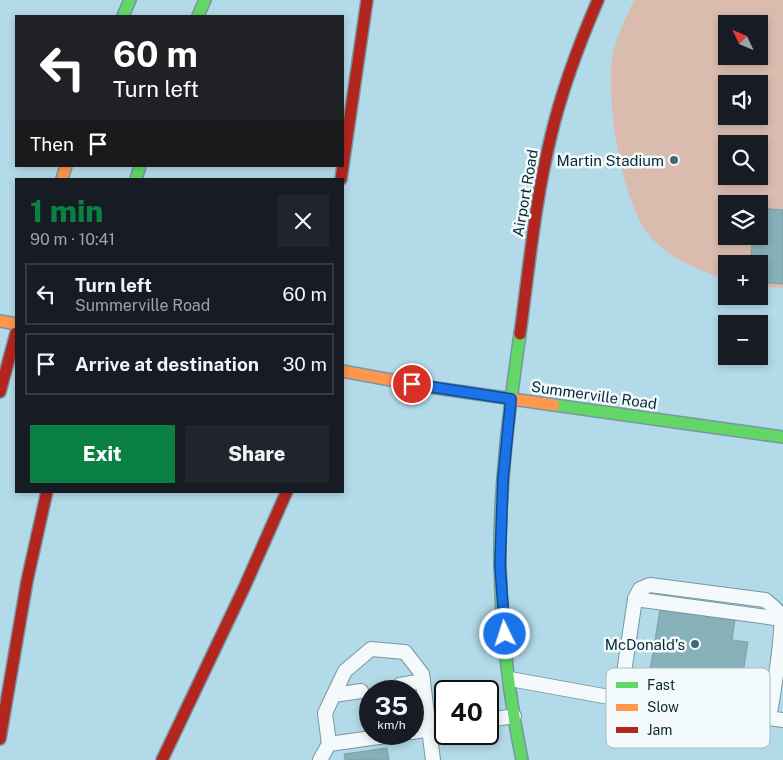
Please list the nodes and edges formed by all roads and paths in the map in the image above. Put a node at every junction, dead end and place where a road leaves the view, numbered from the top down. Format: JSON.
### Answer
{"nodes":[{"id":1,"x":130,"y":0,"type":"edge"},
{"id":2,"x":205,"y":0,"type":"edge"},
{"id":3,"x":367,"y":0,"type":"edge"},
{"id":4,"x":598,"y":0,"type":"edge"},
{"id":5,"x":123,"y":15,"type":"edge"},
{"id":6,"x":198,"y":15,"type":"edge"},
{"id":7,"x":344,"y":158,"type":"edge"},
{"id":8,"x":0,"y":321,"type":"edge"},
{"id":9,"x":15,"y":324,"type":"edge"},
{"id":10,"x":15,"y":337,"type":"edge"},
{"id":11,"x":344,"y":371,"type":"edge"},
{"id":12,"x":0,"y":392,"type":"edge"},
{"id":13,"x":511,"y":399,"type":"junction"},
{"id":14,"x":783,"y":437,"type":"edge"},
{"id":15,"x":47,"y":493,"type":"edge"},
{"id":16,"x":285,"y":493,"type":"edge"},
{"id":17,"x":782,"y":619,"type":"edge"},
{"id":18,"x":625,"y":668,"type":"edge"},
{"id":19,"x":510,"y":679,"type":"junction"},
{"id":20,"x":423,"y":680,"type":"edge"},
{"id":21,"x":359,"y":691,"type":"edge"},
{"id":22,"x":424,"y":691,"type":"edge"},
{"id":23,"x":334,"y":695,"type":"junction"},
{"id":24,"x":606,"y":696,"type":"edge"},
{"id":25,"x":770,"y":713,"type":"edge"},
{"id":26,"x":514,"y":716,"type":"junction"},
{"id":27,"x":499,"y":718,"type":"edge"},
{"id":28,"x":770,"y":718,"type":"edge"},
{"id":29,"x":783,"y":720,"type":"edge"},
{"id":30,"x":434,"y":729,"type":"edge"},
{"id":31,"x":424,"y":730,"type":"edge"},
{"id":32,"x":428,"y":730,"type":"junction"},
{"id":33,"x":0,"y":739,"type":"edge"},
{"id":34,"x":359,"y":740,"type":"edge"},
{"id":35,"x":328,"y":744,"type":"junction"},
{"id":36,"x":162,"y":760,"type":"edge"},
{"id":37,"x":320,"y":760,"type":"edge"},
{"id":38,"x":433,"y":760,"type":"edge"},
{"id":39,"x":522,"y":760,"type":"edge"}],
"edges":[{"from":1,"to":5,"type":"main road"},
{"from":2,"to":6,"type":"main road"},
{"from":3,"to":7,"type":"main road"},
{"from":4,"to":13,"type":"main road","name":"Airport Road"},
{"from":8,"to":9,"type":"main road"},
{"from":10,"to":12,"type":"main road"},
{"from":11,"to":13,"type":"main road","name":"Summerville Road"},
{"from":13,"to":14,"type":"main road","name":"Summerville Road"},
{"from":13,"to":19,"type":"main road","name":"Airport Road"},
{"from":15,"to":33,"type":"main road"},
{"from":16,"to":36,"type":"main road"},
{"from":17,"to":18,"type":"lane"},
{"from":17,"to":25,"type":"lane"},
{"from":19,"to":24,"type":"lane"},
{"from":19,"to":26,"type":"main road","name":"Airport Road"},
{"from":20,"to":23,"type":"lane"},
{"from":21,"to":23,"type":"lane"},
{"from":22,"to":32,"type":"lane"},
{"from":23,"to":35,"type":"lane"},
{"from":26,"to":27,"type":"lane"},
{"from":26,"to":39,"type":"main road","name":"Airport Road"},
{"from":28,"to":29,"type":"lane"},
{"from":30,"to":32,"type":"lane"},
{"from":31,"to":32,"type":"lane"},
{"from":32,"to":38,"type":"lane"},
{"from":34,"to":35,"type":"lane"},
{"from":35,"to":37,"type":"lane"}]}
